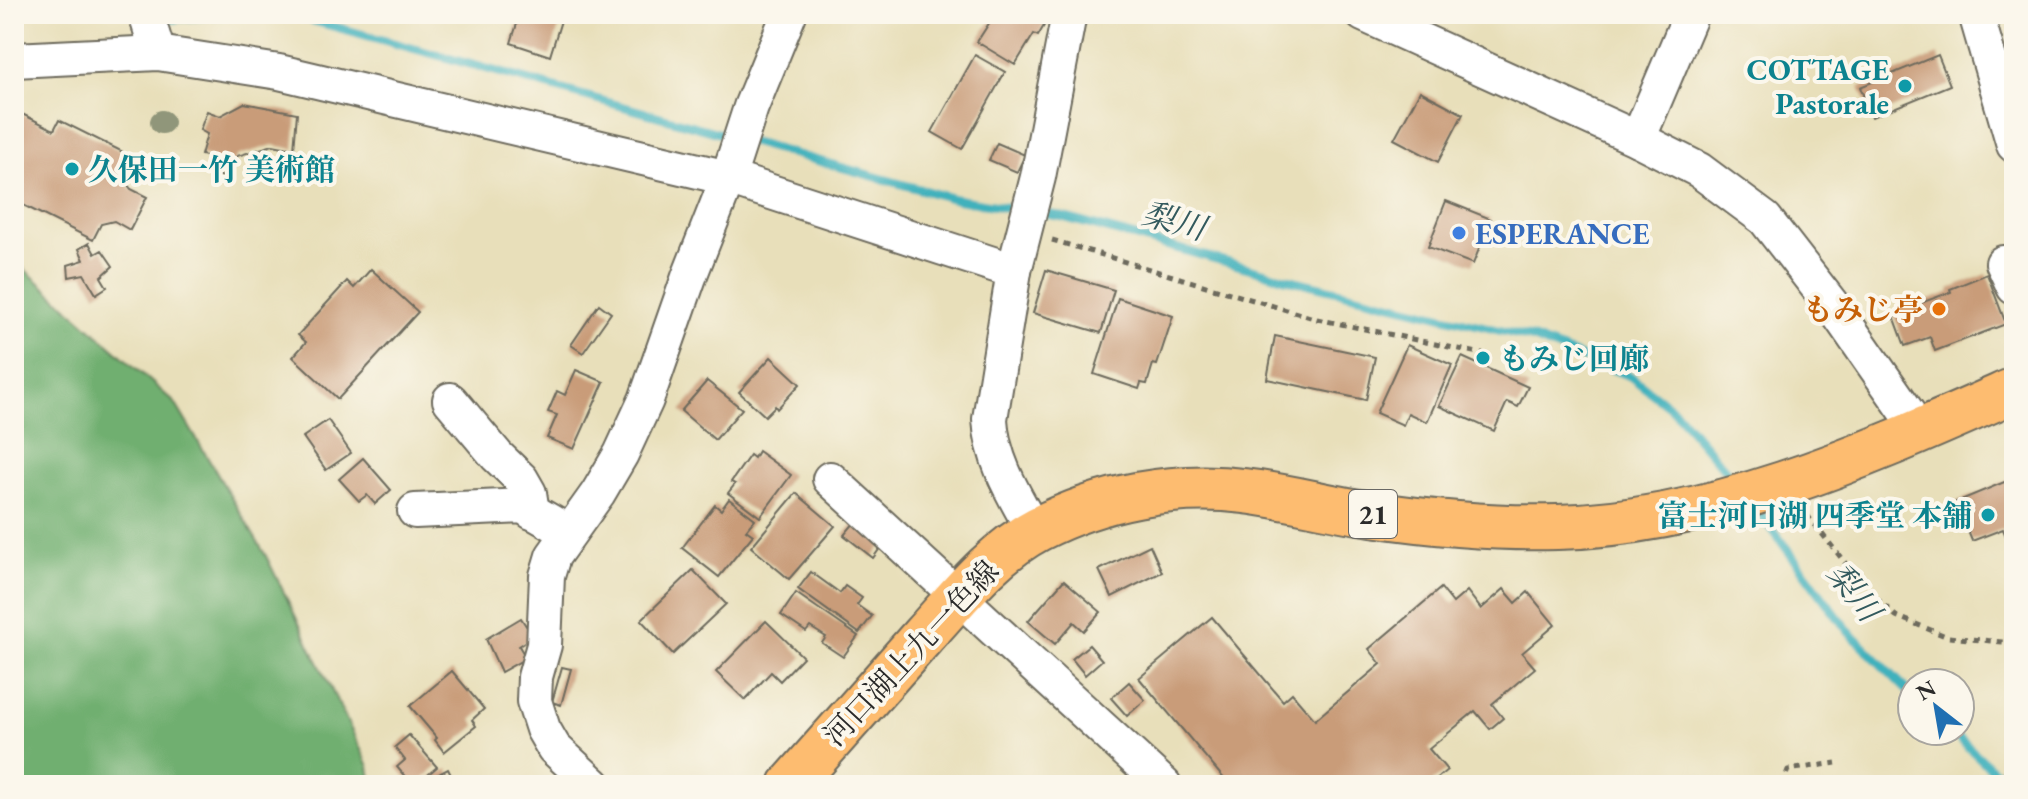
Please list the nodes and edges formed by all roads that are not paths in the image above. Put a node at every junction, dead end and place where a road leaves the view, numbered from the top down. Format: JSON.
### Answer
{"nodes":[{"id":1,"x":789,"y":14,"type":"edge"},
{"id":2,"x":1069,"y":14,"type":"edge"},
{"id":3,"x":1363,"y":14,"type":"edge"},
{"id":4,"x":1691,"y":14,"type":"edge"},
{"id":5,"x":1976,"y":14,"type":"edge"},
{"id":6,"x":153,"y":36,"type":"edge"},
{"id":7,"x":14,"y":60,"type":"edge"},
{"id":8,"x":1638,"y":139,"type":"junction"},
{"id":9,"x":2014,"y":145,"type":"edge"},
{"id":10,"x":728,"y":178,"type":"junction"},
{"id":11,"x":1014,"y":271,"type":"junction"},
{"id":12,"x":2014,"y":390,"type":"edge"},
{"id":13,"x":450,"y":400,"type":"dead end"},
{"id":14,"x":1921,"y":432,"type":"junction"},
{"id":15,"x":830,"y":479,"type":"dead end"},
{"id":16,"x":415,"y":511,"type":"dead end"},
{"id":17,"x":532,"y":512,"type":"junction"},
{"id":18,"x":1034,"y":531,"type":"junction"},
{"id":19,"x":568,"y":532,"type":"junction"},
{"id":20,"x":958,"y":597,"type":"junction"},
{"id":21,"x":594,"y":785,"type":"edge"},
{"id":22,"x":791,"y":785,"type":"edge"},
{"id":23,"x":1164,"y":785,"type":"edge"}],
"edges":[{"from":1,"to":10,"type":"street"},
{"from":2,"to":11,"type":"street"},
{"from":3,"to":8,"type":"street"},
{"from":4,"to":8,"type":"street"},
{"from":5,"to":9,"type":"street"},
{"from":6,"to":7,"type":"street"},
{"from":6,"to":10,"type":"street"},
{"from":8,"to":14,"type":"street"},
{"from":10,"to":11,"type":"street"},
{"from":10,"to":19,"type":"street"},
{"from":11,"to":18,"type":"street"},
{"from":12,"to":14,"type":"main road","name":"河口湖上九一色線","number":"21"},
{"from":13,"to":17,"type":"street"},
{"from":14,"to":18,"type":"main road","name":"河口湖上九一色線","number":"21"},
{"from":15,"to":20,"type":"street"},
{"from":16,"to":17,"type":"street"},
{"from":17,"to":19,"type":"street"},
{"from":18,"to":20,"type":"main road","name":"河口湖上九一色線","number":"21"},
{"from":19,"to":21,"type":"street"},
{"from":20,"to":22,"type":"main road","name":"河口湖上九一色線","number":"21"},
{"from":20,"to":23,"type":"street"}]}
